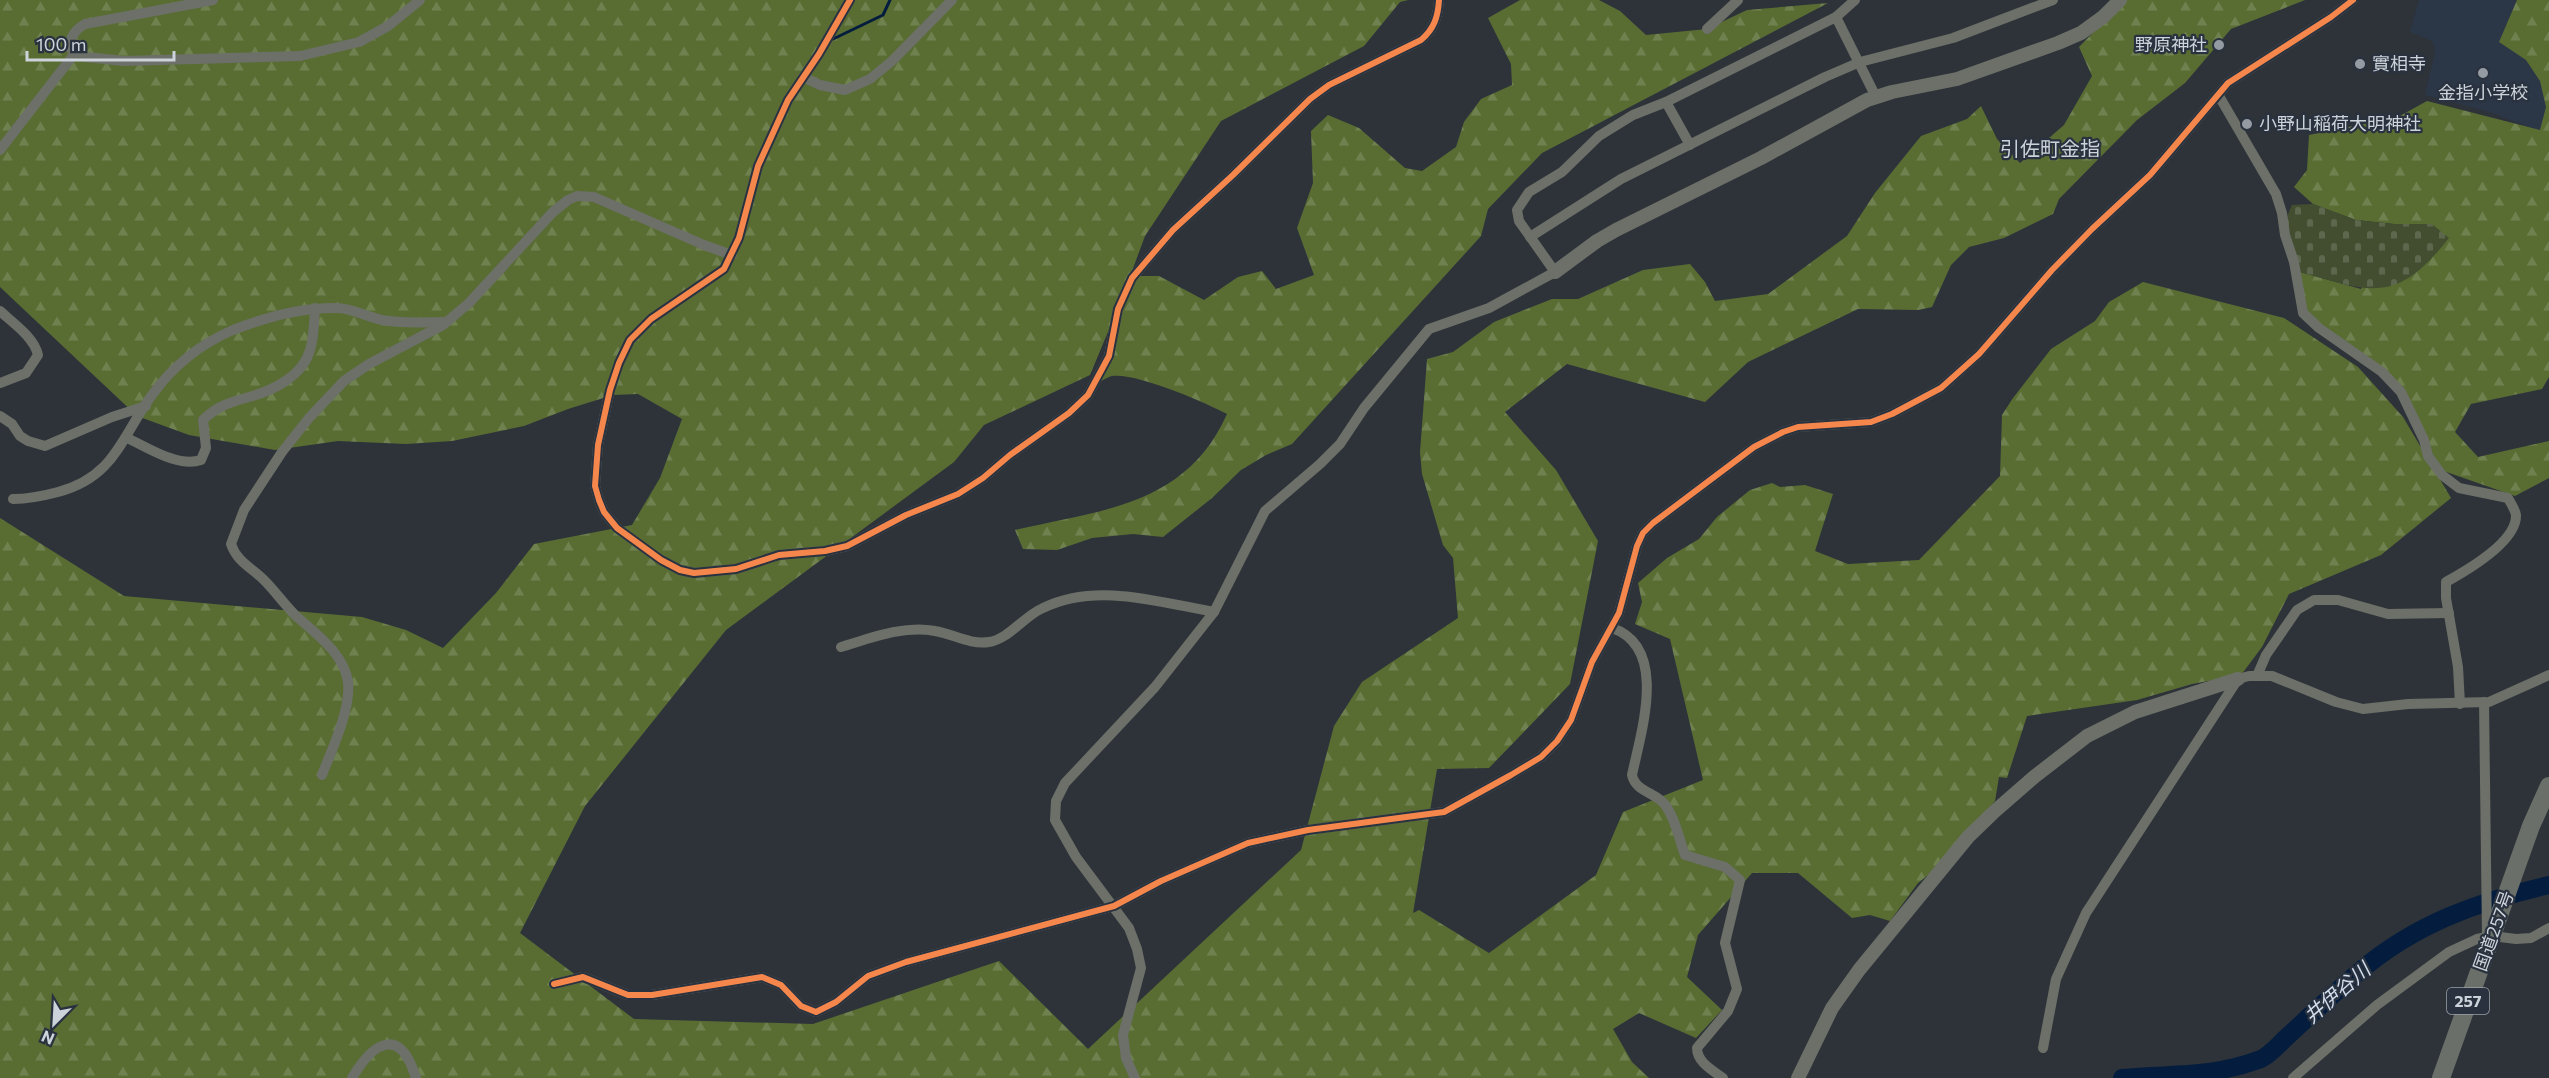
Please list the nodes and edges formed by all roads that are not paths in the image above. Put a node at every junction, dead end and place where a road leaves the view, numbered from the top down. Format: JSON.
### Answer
{"nodes":[{"id":1,"x":213,"y":0,"type":"edge"},
{"id":2,"x":420,"y":0,"type":"edge"},
{"id":3,"x":850,"y":0,"type":"edge"},
{"id":4,"x":952,"y":0,"type":"edge"},
{"id":5,"x":1439,"y":0,"type":"edge"},
{"id":6,"x":1738,"y":0,"type":"edge"},
{"id":7,"x":1855,"y":0,"type":"edge"},
{"id":8,"x":2120,"y":0,"type":"edge"},
{"id":9,"x":2352,"y":0,"type":"edge"},
{"id":10,"x":2047,"y":1,"type":"edge"},
{"id":11,"x":1836,"y":17,"type":"junction"},
{"id":12,"x":1707,"y":29,"type":"dead end"},
{"id":13,"x":75,"y":53,"type":"junction"},
{"id":14,"x":1860,"y":62,"type":"junction"},
{"id":15,"x":803,"y":77,"type":"junction"},
{"id":16,"x":2219,"y":96,"type":"junction"},
{"id":17,"x":1876,"y":97,"type":"junction"},
{"id":18,"x":1666,"y":102,"type":"junction"},
{"id":19,"x":1690,"y":145,"type":"junction"},
{"id":20,"x":0,"y":150,"type":"edge"},
{"id":21,"x":1530,"y":237,"type":"junction"},
{"id":22,"x":732,"y":255,"type":"junction"},
{"id":23,"x":1555,"y":272,"type":"junction"},
{"id":24,"x":315,"y":308,"type":"junction"},
{"id":25,"x":0,"y":311,"type":"edge"},
{"id":26,"x":446,"y":322,"type":"junction"},
{"id":27,"x":0,"y":383,"type":"edge"},
{"id":28,"x":146,"y":406,"type":"junction"},
{"id":29,"x":0,"y":416,"type":"edge"},
{"id":30,"x":127,"y":438,"type":"junction"},
{"id":31,"x":13,"y":499,"type":"dead end"},
{"id":32,"x":1214,"y":612,"type":"junction"},
{"id":33,"x":2449,"y":613,"type":"junction"},
{"id":34,"x":1612,"y":628,"type":"junction"},
{"id":35,"x":841,"y":647,"type":"dead end"},
{"id":36,"x":2549,"y":675,"type":"edge"},
{"id":37,"x":2257,"y":676,"type":"junction"},
{"id":38,"x":2238,"y":679,"type":"junction"},
{"id":39,"x":2484,"y":702,"type":"junction"},
{"id":40,"x":2460,"y":704,"type":"junction"},
{"id":41,"x":322,"y":775,"type":"dead end"},
{"id":42,"x":2549,"y":786,"type":"edge"},
{"id":43,"x":1114,"y":906,"type":"junction"},
{"id":44,"x":2549,"y":928,"type":"edge"},
{"id":45,"x":2490,"y":932,"type":"junction"},
{"id":46,"x":554,"y":984,"type":"dead end"},
{"id":47,"x":2043,"y":1048,"type":"dead end"},
{"id":48,"x":352,"y":1078,"type":"edge"},
{"id":49,"x":416,"y":1078,"type":"edge"},
{"id":50,"x":1135,"y":1078,"type":"edge"},
{"id":51,"x":1723,"y":1078,"type":"edge"},
{"id":52,"x":1798,"y":1078,"type":"edge"},
{"id":53,"x":2293,"y":1078,"type":"edge"},
{"id":54,"x":2441,"y":1078,"type":"edge"}],
"edges":[{"from":1,"to":13,"type":"street"},
{"from":2,"to":13,"type":"street"},
{"from":3,"to":15,"type":"street"},
{"from":4,"to":15,"type":"street"},
{"from":5,"to":22,"type":"street"},
{"from":6,"to":12,"type":"street"},
{"from":7,"to":11,"type":"street"},
{"from":8,"to":17,"type":"street"},
{"from":9,"to":16,"type":"street"},
{"from":10,"to":14,"type":"street"},
{"from":11,"to":14,"type":"street"},
{"from":11,"to":18,"type":"street"},
{"from":13,"to":20,"type":"street"},
{"from":14,"to":17,"type":"street"},
{"from":14,"to":19,"type":"street"},
{"from":15,"to":22,"type":"street"},
{"from":16,"to":33,"type":"street"},
{"from":16,"to":34,"type":"street"},
{"from":17,"to":23,"type":"street"},
{"from":18,"to":19,"type":"street"},
{"from":18,"to":21,"type":"street"},
{"from":19,"to":21,"type":"street"},
{"from":21,"to":23,"type":"street"},
{"from":22,"to":26,"type":"street"},
{"from":23,"to":32,"type":"street"},
{"from":24,"to":26,"type":"street"},
{"from":24,"to":28,"type":"street"},
{"from":24,"to":30,"type":"street"},
{"from":25,"to":27,"type":"street"},
{"from":26,"to":41,"type":"street"},
{"from":28,"to":29,"type":"street"},
{"from":28,"to":30,"type":"street"},
{"from":30,"to":31,"type":"street"},
{"from":32,"to":35,"type":"street"},
{"from":32,"to":43,"type":"street"},
{"from":33,"to":37,"type":"street"},
{"from":33,"to":40,"type":"street"},
{"from":34,"to":43,"type":"street"},
{"from":34,"to":51,"type":"street"},
{"from":36,"to":39,"type":"street"},
{"from":37,"to":38,"type":"street"},
{"from":37,"to":40,"type":"street"},
{"from":38,"to":47,"type":"street"},
{"from":38,"to":52,"type":"street"},
{"from":39,"to":40,"type":"street"},
{"from":39,"to":45,"type":"street"},
{"from":42,"to":45,"type":"highway","name":"国道257号","number":"257"},
{"from":43,"to":46,"type":"street"},
{"from":43,"to":50,"type":"street"},
{"from":44,"to":45,"type":"street"},
{"from":45,"to":53,"type":"street"},
{"from":45,"to":54,"type":"highway","name":"国道257号","number":"257"},
{"from":48,"to":49,"type":"street"}]}
